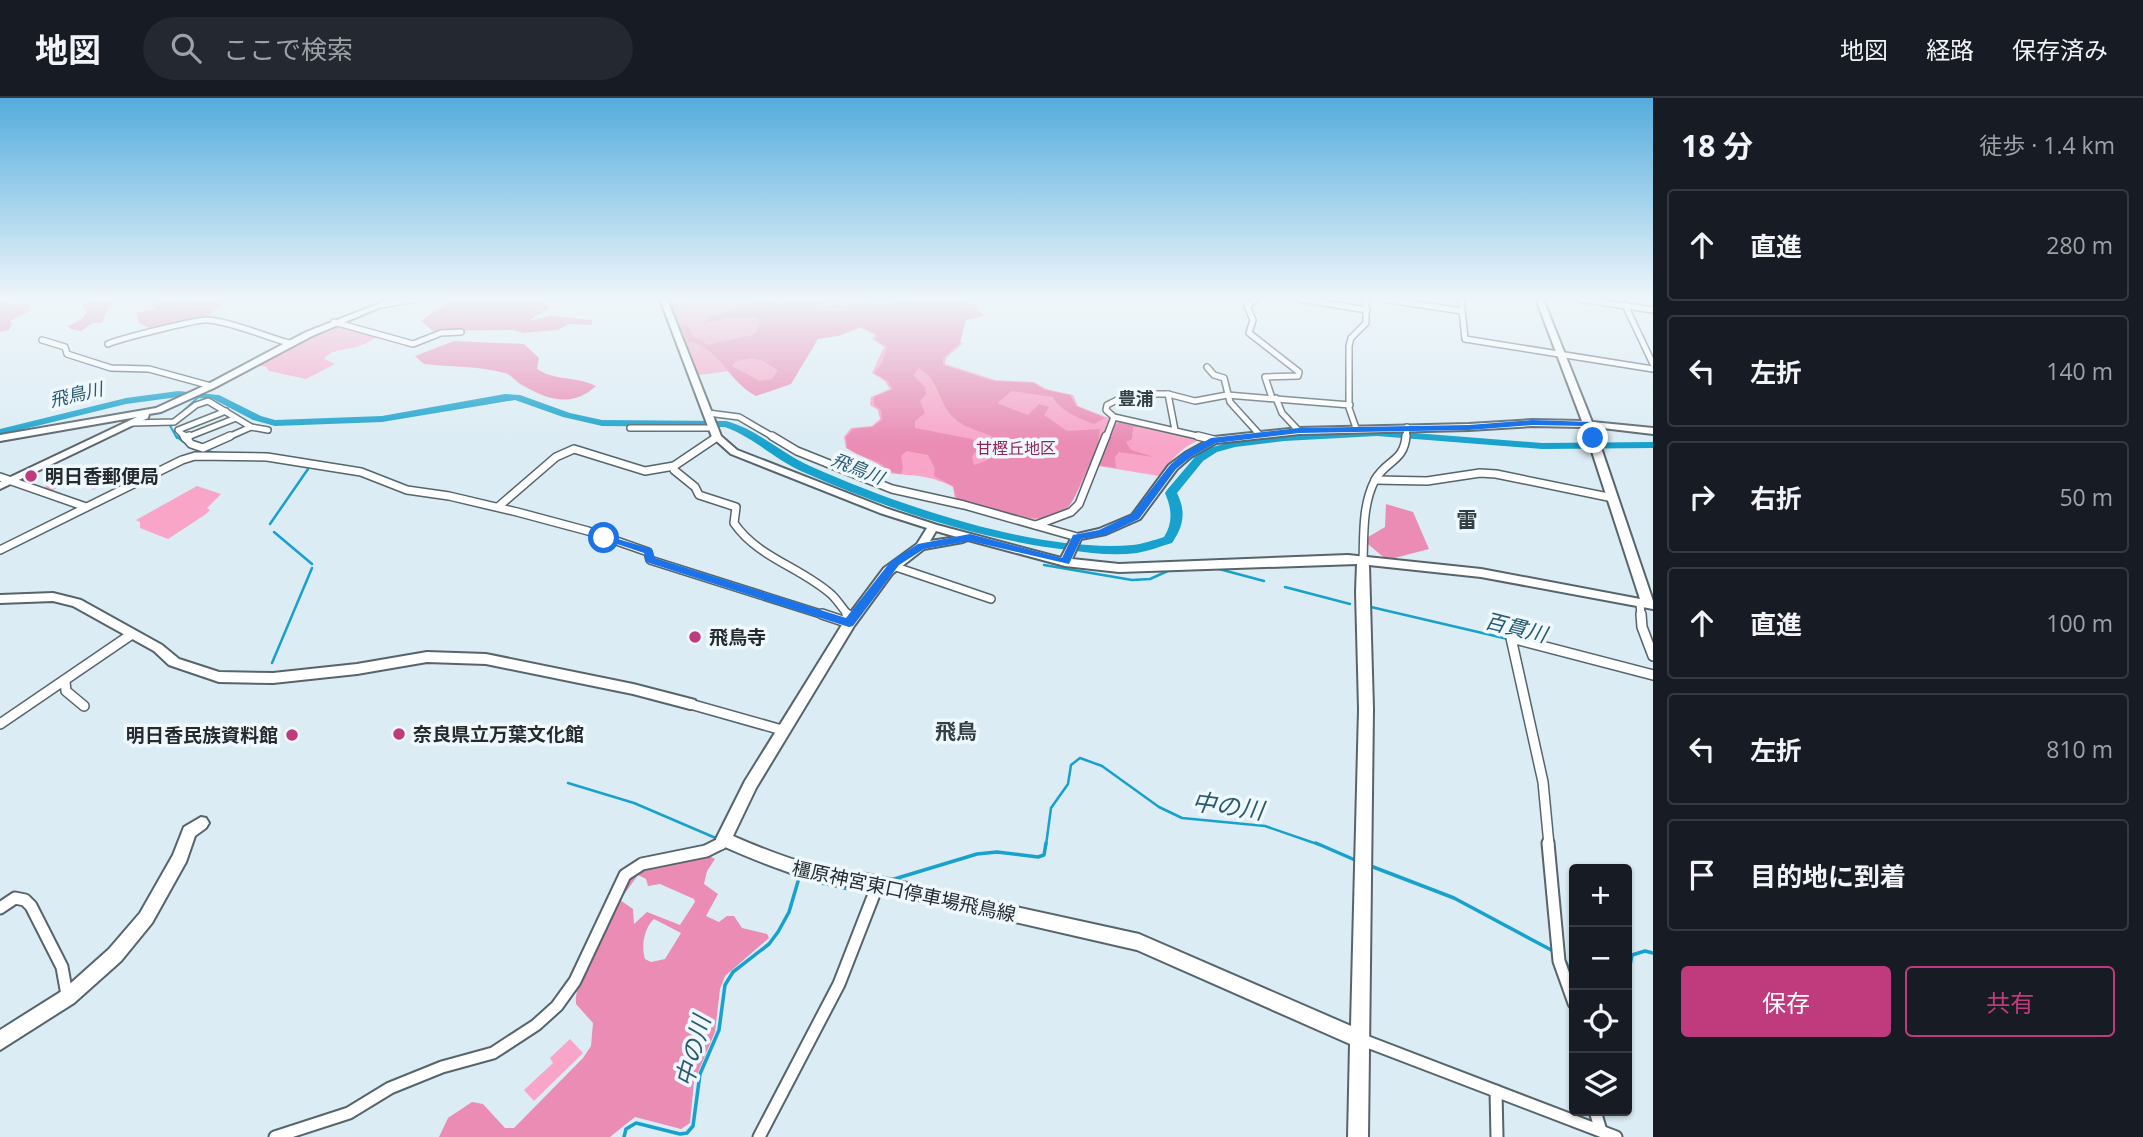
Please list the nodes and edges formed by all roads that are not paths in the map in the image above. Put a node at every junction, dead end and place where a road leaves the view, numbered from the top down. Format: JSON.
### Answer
{"nodes":[{"id":1,"x":65,"y":347,"type":"edge"},
{"id":2,"x":281,"y":347,"type":"edge"},
{"id":3,"x":682,"y":347,"type":"edge"},
{"id":4,"x":1270,"y":347,"type":"edge"},
{"id":5,"x":1349,"y":347,"type":"edge"},
{"id":6,"x":1513,"y":347,"type":"edge"},
{"id":7,"x":1558,"y":347,"type":"edge"},
{"id":8,"x":1644,"y":347,"type":"edge"},
{"id":9,"x":1561,"y":355,"type":"junction"},
{"id":10,"x":1653,"y":367,"type":"edge"},
{"id":11,"x":1207,"y":368,"type":"dead end"},
{"id":12,"x":211,"y":386,"type":"junction"},
{"id":13,"x":1168,"y":394,"type":"junction"},
{"id":14,"x":1227,"y":395,"type":"junction"},
{"id":15,"x":1274,"y":398,"type":"junction"},
{"id":16,"x":1350,"y":405,"type":"junction"},
{"id":17,"x":158,"y":410,"type":"junction"},
{"id":18,"x":226,"y":411,"type":"junction"},
{"id":19,"x":709,"y":414,"type":"junction"},
{"id":20,"x":1114,"y":417,"type":"junction"},
{"id":21,"x":236,"y":418,"type":"junction"},
{"id":22,"x":173,"y":420,"type":"junction"},
{"id":23,"x":132,"y":423,"type":"junction"},
{"id":24,"x":196,"y":423,"type":"junction"},
{"id":25,"x":1588,"y":424,"type":"junction"},
{"id":26,"x":251,"y":427,"type":"junction"},
{"id":27,"x":1407,"y":427,"type":"junction"},
{"id":28,"x":630,"y":428,"type":"dead end"},
{"id":29,"x":1356,"y":428,"type":"junction"},
{"id":30,"x":268,"y":430,"type":"dead end"},
{"id":31,"x":1175,"y":430,"type":"junction"},
{"id":32,"x":1299,"y":431,"type":"junction"},
{"id":33,"x":1653,"y":431,"type":"edge"},
{"id":34,"x":715,"y":432,"type":"junction"},
{"id":35,"x":1259,"y":434,"type":"junction"},
{"id":36,"x":0,"y":438,"type":"edge"},
{"id":37,"x":185,"y":438,"type":"junction"},
{"id":38,"x":1214,"y":440,"type":"junction"},
{"id":39,"x":1595,"y":444,"type":"joint"},
{"id":40,"x":674,"y":466,"type":"junction"},
{"id":41,"x":0,"y":477,"type":"edge"},
{"id":42,"x":11,"y":480,"type":"junction"},
{"id":43,"x":1375,"y":480,"type":"junction"},
{"id":44,"x":0,"y":486,"type":"edge"},
{"id":45,"x":1613,"y":498,"type":"junction"},
{"id":46,"x":86,"y":507,"type":"junction"},
{"id":47,"x":498,"y":508,"type":"junction"},
{"id":48,"x":1036,"y":525,"type":"junction"},
{"id":49,"x":933,"y":527,"type":"junction"},
{"id":50,"x":970,"y":537,"type":"junction"},
{"id":51,"x":1075,"y":541,"type":"junction"},
{"id":52,"x":921,"y":546,"type":"junction"},
{"id":53,"x":0,"y":550,"type":"edge"},
{"id":54,"x":1065,"y":562,"type":"junction"},
{"id":55,"x":1363,"y":562,"type":"junction"},
{"id":56,"x":893,"y":566,"type":"junction"},
{"id":57,"x":1140,"y":566,"type":"joint"},
{"id":58,"x":0,"y":599,"type":"edge"},
{"id":59,"x":991,"y":599,"type":"dead end"},
{"id":60,"x":1647,"y":604,"type":"edge"},
{"id":61,"x":850,"y":621,"type":"junction"},
{"id":62,"x":132,"y":634,"type":"junction"},
{"id":63,"x":1653,"y":656,"type":"edge"},
{"id":64,"x":1653,"y":675,"type":"edge"},
{"id":65,"x":65,"y":682,"type":"junction"},
{"id":66,"x":690,"y":704,"type":"joint"},
{"id":67,"x":84,"y":706,"type":"dead end"},
{"id":68,"x":0,"y":724,"type":"edge"},
{"id":69,"x":782,"y":730,"type":"junction"},
{"id":70,"x":201,"y":823,"type":"dead end"},
{"id":71,"x":724,"y":839,"type":"junction"},
{"id":72,"x":878,"y":884,"type":"junction"},
{"id":73,"x":0,"y":908,"type":"edge"},
{"id":74,"x":1569,"y":990,"type":"edge"},
{"id":75,"x":68,"y":997,"type":"junction"},
{"id":76,"x":1360,"y":1039,"type":"junction"},
{"id":77,"x":0,"y":1041,"type":"edge"},
{"id":78,"x":1496,"y":1091,"type":"junction"},
{"id":79,"x":1596,"y":1116,"type":"edge"},
{"id":80,"x":1601,"y":1131,"type":"junction"},
{"id":81,"x":275,"y":1137,"type":"edge"},
{"id":82,"x":759,"y":1137,"type":"edge"},
{"id":83,"x":1358,"y":1137,"type":"edge"},
{"id":84,"x":1497,"y":1137,"type":"edge"},
{"id":85,"x":1616,"y":1137,"type":"edge"}],
"edges":[{"from":1,"to":12,"type":"street"},
{"from":2,"to":12,"type":"main road"},
{"from":3,"to":19,"type":"main road"},
{"from":4,"to":15,"type":"street"},
{"from":5,"to":16,"type":"street"},
{"from":6,"to":9,"type":"street"},
{"from":7,"to":9,"type":"main road"},
{"from":8,"to":10,"type":"street"},
{"from":9,"to":10,"type":"street"},
{"from":9,"to":25,"type":"main road"},
{"from":11,"to":14,"type":"street"},
{"from":12,"to":17,"type":"main road"},
{"from":13,"to":14,"type":"street"},
{"from":13,"to":20,"type":"street"},
{"from":13,"to":31,"type":"street"},
{"from":14,"to":15,"type":"street"},
{"from":14,"to":35,"type":"street"},
{"from":15,"to":16,"type":"street"},
{"from":15,"to":32,"type":"street"},
{"from":16,"to":29,"type":"street"},
{"from":17,"to":23,"type":"main road"},
{"from":17,"to":36,"type":"main road"},
{"from":18,"to":21,"type":"street"},
{"from":18,"to":22,"type":"street"},
{"from":18,"to":24,"type":"street"},
{"from":19,"to":34,"type":"main road"},
{"from":19,"to":48,"type":"street"},
{"from":20,"to":31,"type":"street"},
{"from":20,"to":48,"type":"street"},
{"from":21,"to":26,"type":"street"},
{"from":21,"to":37,"type":"street"},
{"from":22,"to":23,"type":"street"},
{"from":22,"to":24,"type":"street"},
{"from":23,"to":42,"type":"main road"},
{"from":24,"to":37,"type":"street"},
{"from":25,"to":27,"type":"main road"},
{"from":25,"to":33,"type":"main road"},
{"from":25,"to":39,"type":"main road"},
{"from":26,"to":30,"type":"street"},
{"from":26,"to":37,"type":"street"},
{"from":27,"to":29,"type":"main road"},
{"from":27,"to":43,"type":"street"},
{"from":28,"to":34,"type":"street"},
{"from":29,"to":32,"type":"main road"},
{"from":31,"to":38,"type":"street"},
{"from":32,"to":35,"type":"main road"},
{"from":34,"to":40,"type":"street"},
{"from":34,"to":49,"type":"main road"},
{"from":35,"to":38,"type":"main road"},
{"from":38,"to":51,"type":"main road"},
{"from":39,"to":45,"type":"main road"},
{"from":40,"to":47,"type":"street"},
{"from":40,"to":61,"type":"street"},
{"from":41,"to":42,"type":"street"},
{"from":42,"to":44,"type":"main road"},
{"from":42,"to":46,"type":"street"},
{"from":43,"to":45,"type":"street"},
{"from":43,"to":55,"type":"street"},
{"from":45,"to":60,"type":"main road"},
{"from":46,"to":47,"type":"street"},
{"from":46,"to":53,"type":"street"},
{"from":47,"to":61,"type":"street"},
{"from":48,"to":51,"type":"street"},
{"from":49,"to":50,"type":"main road"},
{"from":49,"to":52,"type":"main road"},
{"from":50,"to":52,"type":"main road"},
{"from":50,"to":54,"type":"main road"},
{"from":51,"to":54,"type":"main road"},
{"from":52,"to":56,"type":"main road"},
{"from":54,"to":57,"type":"main road"},
{"from":55,"to":57,"type":"main road"},
{"from":55,"to":60,"type":"main road"},
{"from":55,"to":76,"type":"main road"},
{"from":56,"to":59,"type":"street"},
{"from":56,"to":61,"type":"main road"},
{"from":58,"to":62,"type":"main road"},
{"from":60,"to":63,"type":"street"},
{"from":61,"to":69,"type":"main road"},
{"from":62,"to":65,"type":"street"},
{"from":62,"to":66,"type":"main road"},
{"from":64,"to":74,"type":"street"},
{"from":65,"to":67,"type":"street"},
{"from":65,"to":68,"type":"street"},
{"from":66,"to":69,"type":"street"},
{"from":69,"to":71,"type":"main road"},
{"from":70,"to":75,"type":"main road"},
{"from":71,"to":72,"type":"main road","name":"橿原神宮東口停車場飛鳥線"},
{"from":71,"to":81,"type":"street"},
{"from":72,"to":76,"type":"main road","name":"橿原神宮東口停車場飛鳥線"},
{"from":72,"to":82,"type":"street"},
{"from":73,"to":75,"type":"street"},
{"from":75,"to":77,"type":"main road"},
{"from":76,"to":78,"type":"street"},
{"from":76,"to":83,"type":"main road"},
{"from":78,"to":80,"type":"street"},
{"from":78,"to":84,"type":"street"},
{"from":79,"to":80,"type":"street"},
{"from":80,"to":85,"type":"street"}]}
